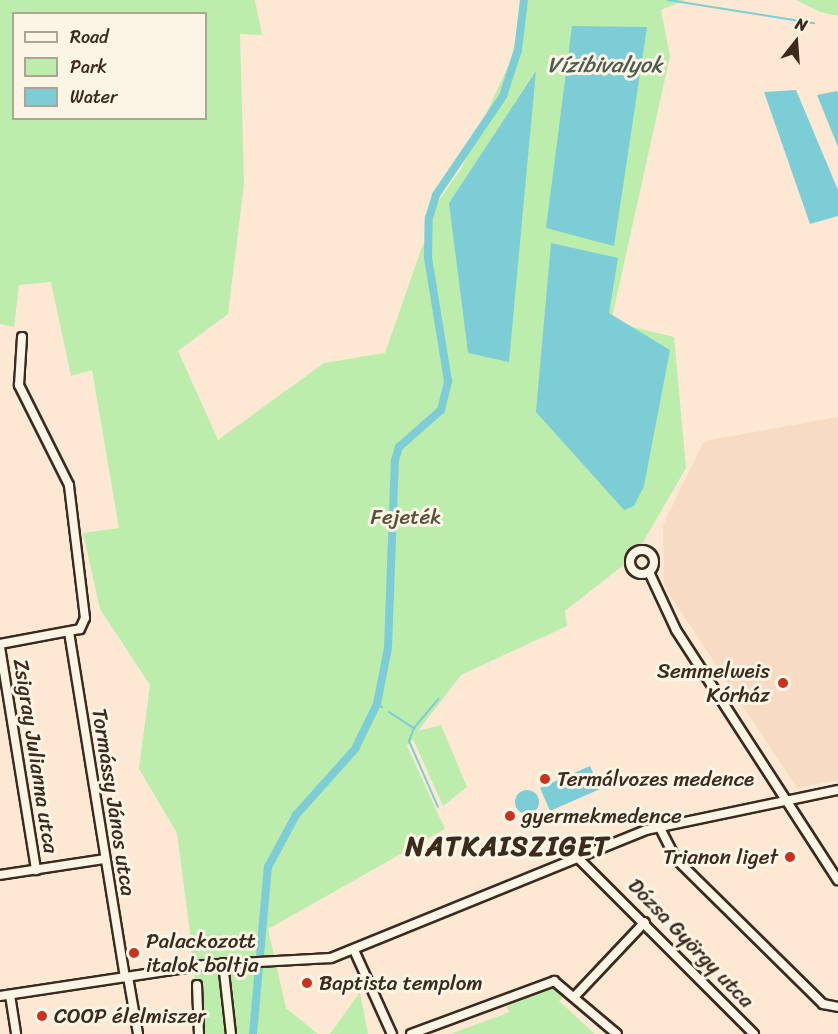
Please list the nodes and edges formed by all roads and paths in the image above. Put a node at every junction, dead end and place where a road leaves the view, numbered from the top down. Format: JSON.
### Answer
{"nodes":[{"id":1,"x":22,"y":337,"type":"dead end"},
{"id":2,"x":649,"y":572,"type":"dead end"},
{"id":3,"x":69,"y":632,"type":"junction"},
{"id":4,"x":0,"y":645,"type":"edge"},
{"id":5,"x":838,"y":790,"type":"edge"},
{"id":6,"x":785,"y":800,"type":"junction"},
{"id":7,"x":659,"y":826,"type":"junction"},
{"id":8,"x":575,"y":855,"type":"junction"},
{"id":9,"x":105,"y":859,"type":"junction"},
{"id":10,"x":36,"y":870,"type":"junction"},
{"id":11,"x":0,"y":875,"type":"edge"},
{"id":12,"x":838,"y":880,"type":"edge"},
{"id":13,"x":645,"y":921,"type":"junction"},
{"id":14,"x":354,"y":950,"type":"junction"},
{"id":15,"x":223,"y":963,"type":"junction"},
{"id":16,"x":126,"y":977,"type":"junction"},
{"id":17,"x":197,"y":985,"type":"dead end"},
{"id":18,"x":10,"y":995,"type":"junction"},
{"id":19,"x":576,"y":995,"type":"junction"},
{"id":20,"x":0,"y":996,"type":"edge"},
{"id":21,"x":838,"y":1007,"type":"edge"},
{"id":22,"x":16,"y":1034,"type":"edge"},
{"id":23,"x":138,"y":1034,"type":"edge"},
{"id":24,"x":200,"y":1034,"type":"edge"},
{"id":25,"x":231,"y":1034,"type":"edge"},
{"id":26,"x":392,"y":1034,"type":"edge"},
{"id":27,"x":411,"y":1034,"type":"edge"},
{"id":28,"x":617,"y":1034,"type":"edge"},
{"id":29,"x":754,"y":1034,"type":"edge"}],
"edges":[{"from":1,"to":3,"type":"street"},
{"from":2,"to":6,"type":"street"},
{"from":3,"to":4,"type":"street"},
{"from":3,"to":9,"type":"street","name":"Tormássy János utca"},
{"from":4,"to":10,"type":"street","name":"Zsigray Julianna utca"},
{"from":5,"to":6,"type":"street"},
{"from":6,"to":7,"type":"street"},
{"from":6,"to":12,"type":"street"},
{"from":7,"to":8,"type":"street"},
{"from":7,"to":21,"type":"street"},
{"from":8,"to":13,"type":"street","name":"Dózsa György utca"},
{"from":8,"to":14,"type":"street"},
{"from":9,"to":10,"type":"street"},
{"from":9,"to":16,"type":"street","name":"Tormássy János utca"},
{"from":10,"to":11,"type":"street"},
{"from":13,"to":19,"type":"street"},
{"from":13,"to":29,"type":"street","name":"Dózsa György utca"},
{"from":14,"to":15,"type":"street"},
{"from":14,"to":26,"type":"street"},
{"from":15,"to":16,"type":"street"},
{"from":15,"to":25,"type":"street"},
{"from":16,"to":18,"type":"street"},
{"from":16,"to":23,"type":"street","name":"Tormássy János utca"},
{"from":17,"to":24,"type":"street"},
{"from":18,"to":20,"type":"street"},
{"from":18,"to":22,"type":"street"},
{"from":19,"to":27,"type":"street"},
{"from":19,"to":28,"type":"street"}]}
